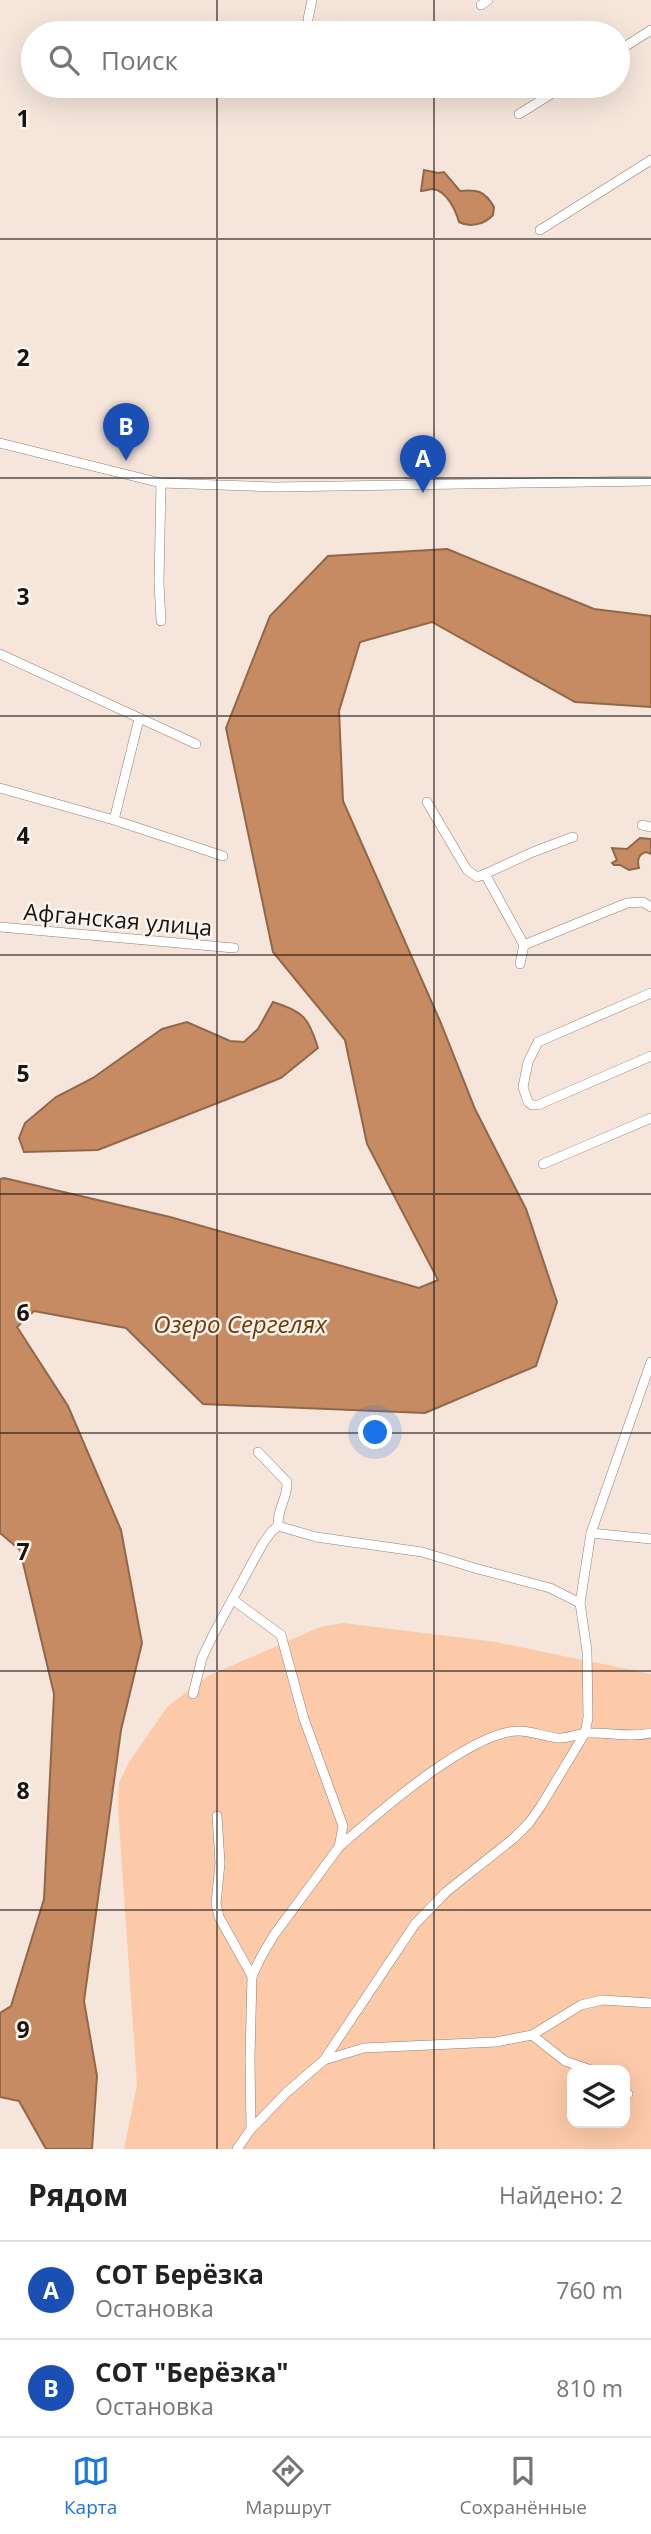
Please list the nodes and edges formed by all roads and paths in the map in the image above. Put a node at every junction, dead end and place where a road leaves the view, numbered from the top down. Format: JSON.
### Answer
{"nodes":[{"id":1,"x":312,"y":0,"type":"edge"},
{"id":2,"x":308,"y":19,"type":"dead end"},
{"id":3,"x":651,"y":30,"type":"edge"},
{"id":4,"x":630,"y":43,"type":"edge"},
{"id":5,"x":545,"y":98,"type":"edge"},
{"id":6,"x":519,"y":114,"type":"dead end"},
{"id":7,"x":651,"y":160,"type":"edge"},
{"id":8,"x":540,"y":230,"type":"dead end"},
{"id":9,"x":0,"y":443,"type":"edge"},
{"id":10,"x":651,"y":481,"type":"edge"},
{"id":11,"x":161,"y":483,"type":"junction"},
{"id":12,"x":161,"y":621,"type":"dead end"},
{"id":13,"x":0,"y":654,"type":"edge"},
{"id":14,"x":139,"y":719,"type":"junction"},
{"id":15,"x":196,"y":744,"type":"dead end"},
{"id":16,"x":0,"y":788,"type":"edge"},
{"id":17,"x":427,"y":802,"type":"dead end"},
{"id":18,"x":114,"y":820,"type":"junction"},
{"id":19,"x":573,"y":837,"type":"dead end"},
{"id":20,"x":223,"y":856,"type":"dead end"},
{"id":21,"x":485,"y":874,"type":"junction"},
{"id":22,"x":651,"y":907,"type":"edge"},
{"id":23,"x":0,"y":928,"type":"edge"},
{"id":24,"x":524,"y":945,"type":"junction"},
{"id":25,"x":234,"y":948,"type":"dead end"},
{"id":26,"x":520,"y":964,"type":"dead end"},
{"id":27,"x":651,"y":993,"type":"edge"},
{"id":28,"x":651,"y":1056,"type":"edge"},
{"id":29,"x":651,"y":1118,"type":"edge"},
{"id":30,"x":543,"y":1164,"type":"dead end"},
{"id":31,"x":651,"y":1362,"type":"edge"},
{"id":32,"x":258,"y":1452,"type":"dead end"},
{"id":33,"x":278,"y":1527,"type":"junction"},
{"id":34,"x":592,"y":1533,"type":"junction"},
{"id":35,"x":651,"y":1539,"type":"edge"},
{"id":36,"x":232,"y":1599,"type":"junction"},
{"id":37,"x":580,"y":1603,"type":"junction"},
{"id":38,"x":194,"y":1694,"type":"dead end"},
{"id":39,"x":585,"y":1733,"type":"junction"},
{"id":40,"x":651,"y":1734,"type":"edge"},
{"id":41,"x":217,"y":1816,"type":"dead end"},
{"id":42,"x":340,"y":1847,"type":"junction"},
{"id":43,"x":252,"y":1976,"type":"junction"},
{"id":44,"x":651,"y":2003,"type":"edge"},
{"id":45,"x":532,"y":2035,"type":"junction"},
{"id":46,"x":324,"y":2060,"type":"junction"},
{"id":47,"x":577,"y":2065,"type":"edge"},
{"id":48,"x":251,"y":2129,"type":"junction"},
{"id":49,"x":237,"y":2149,"type":"edge"}],
"edges":[{"from":1,"to":2,"type":"street"},
{"from":3,"to":4,"type":"street"},
{"from":5,"to":6,"type":"street"},
{"from":7,"to":8,"type":"street"},
{"from":9,"to":11,"type":"street"},
{"from":10,"to":11,"type":"street"},
{"from":11,"to":12,"type":"street"},
{"from":13,"to":14,"type":"street"},
{"from":14,"to":15,"type":"street"},
{"from":14,"to":18,"type":"street"},
{"from":16,"to":18,"type":"street"},
{"from":17,"to":21,"type":"street"},
{"from":18,"to":20,"type":"street"},
{"from":19,"to":21,"type":"street"},
{"from":21,"to":24,"type":"street"},
{"from":22,"to":24,"type":"street"},
{"from":23,"to":25,"type":"street","name":"Афганская улица"},
{"from":24,"to":26,"type":"street"},
{"from":27,"to":28,"type":"street"},
{"from":29,"to":30,"type":"street"},
{"from":31,"to":34,"type":"street"},
{"from":32,"to":33,"type":"street"},
{"from":33,"to":36,"type":"street"},
{"from":33,"to":37,"type":"street"},
{"from":34,"to":35,"type":"street"},
{"from":34,"to":37,"type":"street"},
{"from":36,"to":38,"type":"street"},
{"from":36,"to":42,"type":"street"},
{"from":37,"to":39,"type":"street"},
{"from":39,"to":40,"type":"street"},
{"from":39,"to":42,"type":"street"},
{"from":39,"to":46,"type":"street"},
{"from":41,"to":43,"type":"street"},
{"from":42,"to":43,"type":"street"},
{"from":43,"to":48,"type":"street"},
{"from":44,"to":45,"type":"street"},
{"from":45,"to":46,"type":"street"},
{"from":45,"to":47,"type":"street"},
{"from":46,"to":48,"type":"street"},
{"from":48,"to":49,"type":"street"}]}
